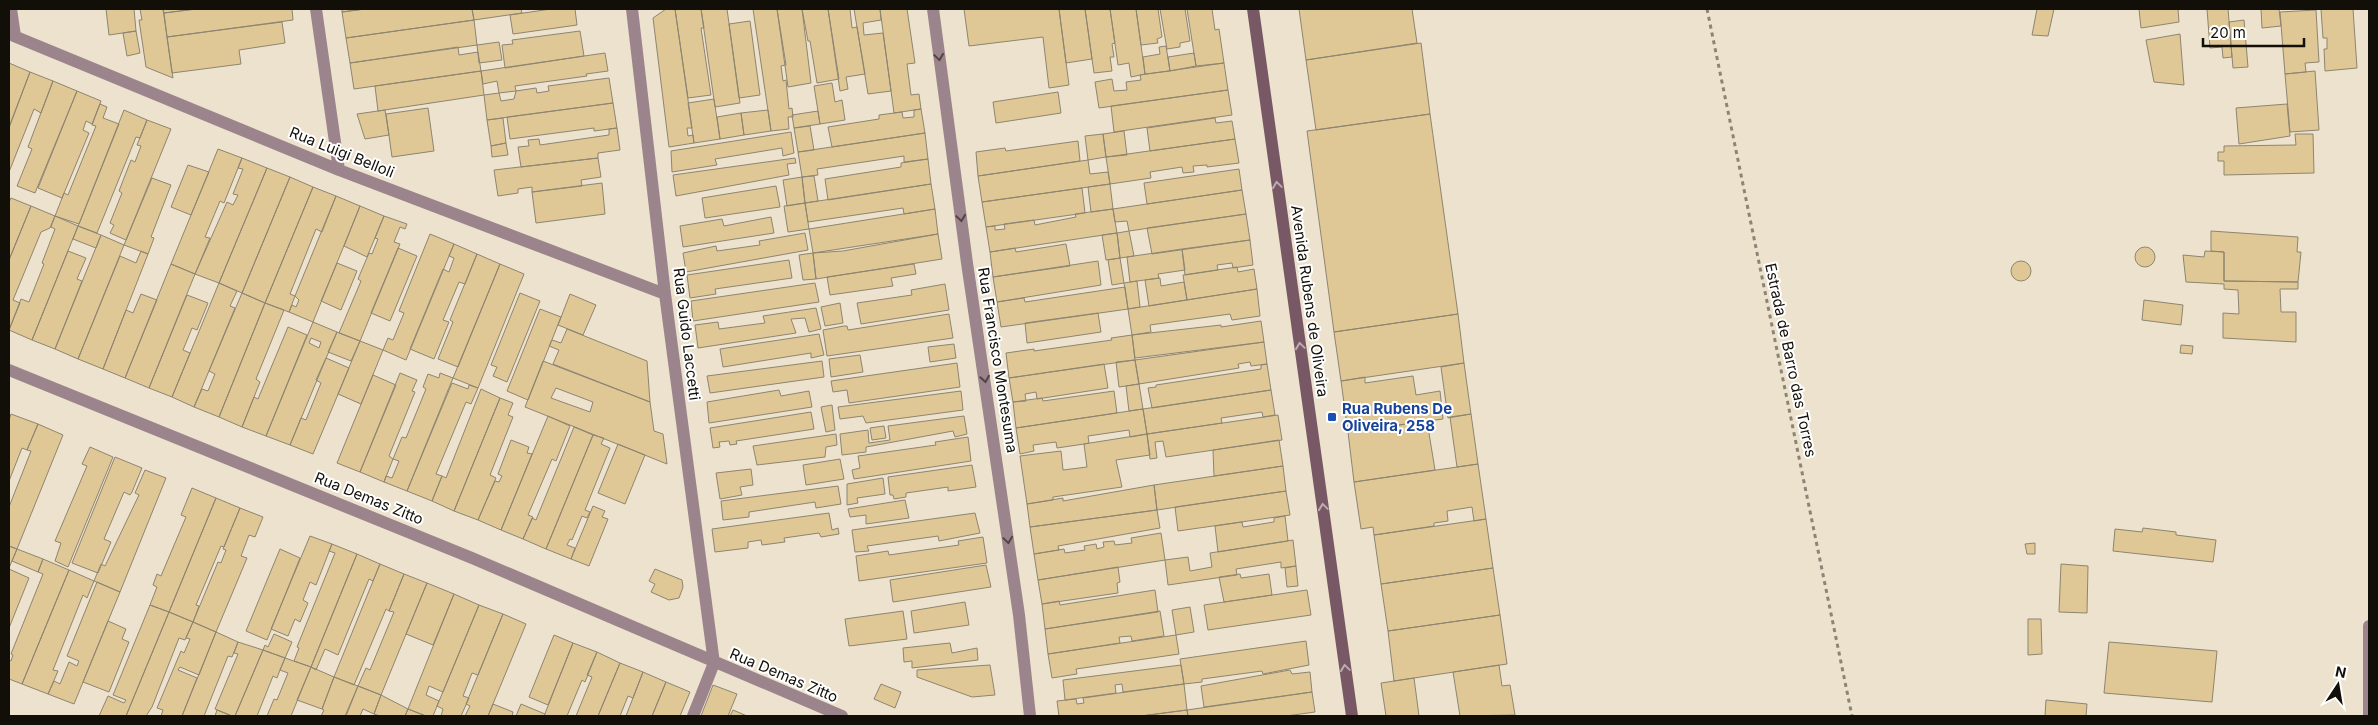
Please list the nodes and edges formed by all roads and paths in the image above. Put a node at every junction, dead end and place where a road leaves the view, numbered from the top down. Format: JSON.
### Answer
{"nodes":[{"id":1,"x":11,"y":9,"type":"edge"},
{"id":2,"x":316,"y":9,"type":"edge"},
{"id":3,"x":632,"y":9,"type":"edge"},
{"id":4,"x":932,"y":9,"type":"edge"},
{"id":5,"x":1253,"y":9,"type":"edge"},
{"id":6,"x":1707,"y":9,"type":"edge"},
{"id":7,"x":12,"y":35,"type":"edge"},
{"id":8,"x":339,"y":170,"type":"junction"},
{"id":9,"x":666,"y":294,"type":"junction"},
{"id":10,"x":9,"y":370,"type":"edge"},
{"id":11,"x":2369,"y":626,"type":"edge"},
{"id":12,"x":714,"y":663,"type":"junction"},
{"id":13,"x":693,"y":716,"type":"edge"},
{"id":14,"x":842,"y":716,"type":"edge"},
{"id":15,"x":1030,"y":716,"type":"edge"},
{"id":16,"x":1352,"y":716,"type":"edge"},
{"id":17,"x":1852,"y":716,"type":"edge"},
{"id":18,"x":2369,"y":716,"type":"edge"}],
"edges":[{"from":1,"to":7,"type":"street"},
{"from":2,"to":8,"type":"street"},
{"from":3,"to":9,"type":"street","name":"Rua Guido Laccetti"},
{"from":4,"to":15,"type":"street","name":"Rua Francisco Montesuma","one_way":true},
{"from":16,"to":5,"type":"main road","name":"Avenida Rubens de Oliveira","one_way":true},
{"from":6,"to":17,"type":"path","name":"Estrada de Barro das Torres"},
{"from":7,"to":8,"type":"street","name":"Rua Luigi Belloli"},
{"from":8,"to":9,"type":"street","name":"Rua Luigi Belloli"},
{"from":9,"to":12,"type":"street","name":"Rua Guido Laccetti"},
{"from":10,"to":12,"type":"street","name":"Rua Demas Zitto"},
{"from":11,"to":18,"type":"street"},
{"from":12,"to":13,"type":"street","name":"Rua Demas Zitto"},
{"from":12,"to":14,"type":"street","name":"Rua Demas Zitto"}]}
